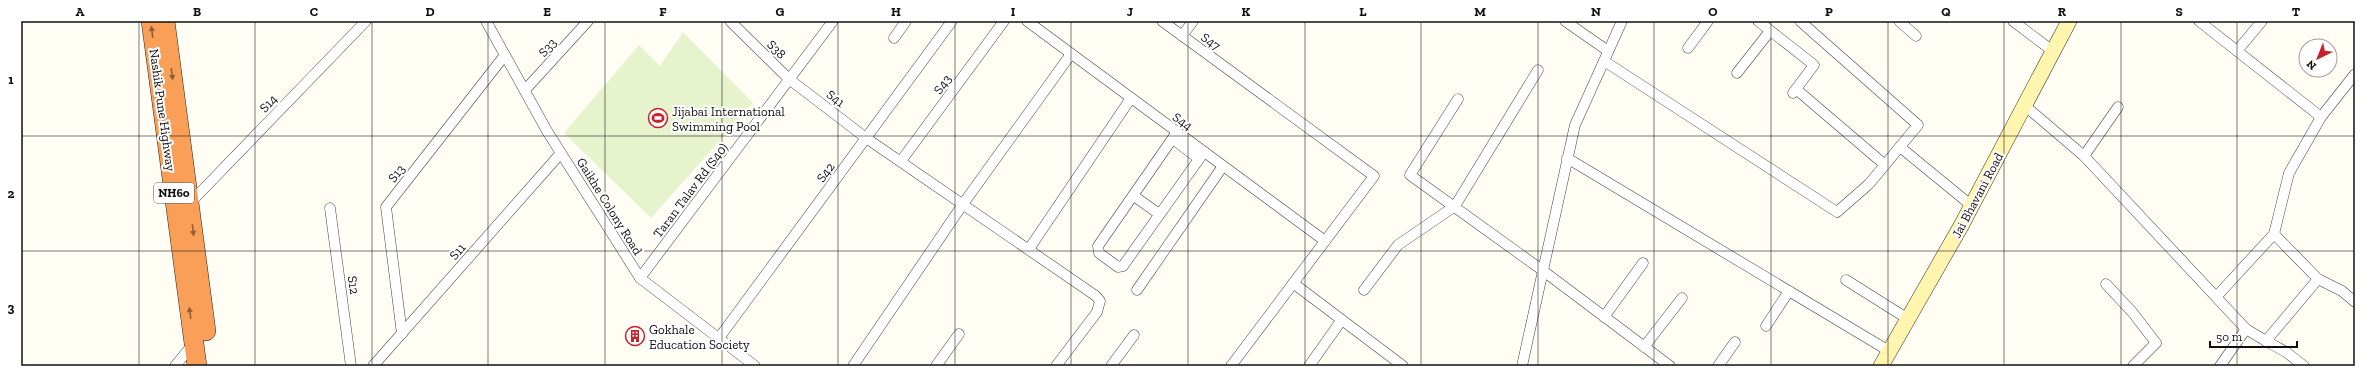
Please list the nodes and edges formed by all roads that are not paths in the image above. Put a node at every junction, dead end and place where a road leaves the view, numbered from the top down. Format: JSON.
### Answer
{"nodes":[{"id":1,"x":150,"y":21,"type":"edge"},
{"id":2,"x":165,"y":21,"type":"edge"},
{"id":3,"x":366,"y":21,"type":"edge"},
{"id":4,"x":486,"y":21,"type":"edge"},
{"id":5,"x":588,"y":21,"type":"edge"},
{"id":6,"x":730,"y":21,"type":"edge"},
{"id":7,"x":833,"y":21,"type":"edge"},
{"id":8,"x":906,"y":21,"type":"edge"},
{"id":9,"x":952,"y":21,"type":"edge"},
{"id":10,"x":1004,"y":21,"type":"edge"},
{"id":11,"x":1027,"y":21,"type":"edge"},
{"id":12,"x":1162,"y":21,"type":"edge"},
{"id":13,"x":1193,"y":21,"type":"edge"},
{"id":14,"x":1565,"y":21,"type":"edge"},
{"id":15,"x":1622,"y":21,"type":"edge"},
{"id":16,"x":1708,"y":21,"type":"edge"},
{"id":17,"x":1758,"y":21,"type":"edge"},
{"id":18,"x":1800,"y":21,"type":"edge"},
{"id":19,"x":1899,"y":21,"type":"edge"},
{"id":20,"x":2014,"y":21,"type":"edge"},
{"id":21,"x":2069,"y":21,"type":"edge"},
{"id":22,"x":2199,"y":21,"type":"edge"},
{"id":23,"x":2262,"y":21,"type":"edge"},
{"id":24,"x":1770,"y":31,"type":"junction"},
{"id":25,"x":1182,"y":36,"type":"junction"},
{"id":26,"x":1916,"y":36,"type":"dead end"},
{"id":27,"x":894,"y":38,"type":"dead end"},
{"id":28,"x":1688,"y":48,"type":"dead end"},
{"id":29,"x":1608,"y":51,"type":"junction"},
{"id":30,"x":2237,"y":51,"type":"junction"},
{"id":31,"x":2054,"y":52,"type":"junction"},
{"id":32,"x":1071,"y":54,"type":"junction"},
{"id":33,"x":505,"y":55,"type":"junction"},
{"id":34,"x":1604,"y":61,"type":"junction"},
{"id":35,"x":1538,"y":70,"type":"dead end"},
{"id":36,"x":1736,"y":73,"type":"dead end"},
{"id":37,"x":2355,"y":74,"type":"edge"},
{"id":38,"x":789,"y":79,"type":"junction"},
{"id":39,"x":525,"y":90,"type":"junction"},
{"id":40,"x":1131,"y":98,"type":"junction"},
{"id":41,"x":1458,"y":99,"type":"dead end"},
{"id":42,"x":2024,"y":105,"type":"junction"},
{"id":43,"x":2118,"y":107,"type":"dead end"},
{"id":44,"x":2321,"y":117,"type":"junction"},
{"id":45,"x":1175,"y":136,"type":"junction"},
{"id":46,"x":866,"y":138,"type":"junction"},
{"id":47,"x":1900,"y":147,"type":"junction"},
{"id":48,"x":561,"y":153,"type":"junction"},
{"id":49,"x":1202,"y":155,"type":"junction"},
{"id":50,"x":2084,"y":156,"type":"junction"},
{"id":51,"x":1567,"y":158,"type":"junction"},
{"id":52,"x":901,"y":162,"type":"junction"},
{"id":53,"x":1885,"y":165,"type":"junction"},
{"id":54,"x":1223,"y":166,"type":"junction"},
{"id":55,"x":1134,"y":196,"type":"junction"},
{"id":56,"x":190,"y":204,"type":"junction"},
{"id":57,"x":963,"y":204,"type":"junction"},
{"id":58,"x":1455,"y":206,"type":"junction"},
{"id":59,"x":1972,"y":206,"type":"junction"},
{"id":60,"x":330,"y":208,"type":"dead end"},
{"id":61,"x":1159,"y":214,"type":"junction"},
{"id":62,"x":2274,"y":234,"type":"junction"},
{"id":63,"x":1325,"y":241,"type":"junction"},
{"id":64,"x":1029,"y":249,"type":"junction"},
{"id":65,"x":1643,"y":263,"type":"dead end"},
{"id":66,"x":1542,"y":270,"type":"junction"},
{"id":67,"x":640,"y":278,"type":"junction"},
{"id":68,"x":2318,"y":279,"type":"junction"},
{"id":69,"x":1846,"y":280,"type":"dead end"},
{"id":70,"x":1293,"y":283,"type":"junction"},
{"id":71,"x":2106,"y":284,"type":"dead end"},
{"id":72,"x":1137,"y":290,"type":"dead end"},
{"id":73,"x":1364,"y":290,"type":"dead end"},
{"id":74,"x":1789,"y":291,"type":"junction"},
{"id":75,"x":2216,"y":297,"type":"junction"},
{"id":76,"x":1682,"y":298,"type":"dead end"},
{"id":77,"x":2355,"y":302,"type":"edge"},
{"id":78,"x":1604,"y":317,"type":"junction"},
{"id":79,"x":1908,"y":319,"type":"junction"},
{"id":80,"x":1341,"y":321,"type":"junction"},
{"id":81,"x":1766,"y":326,"type":"dead end"},
{"id":82,"x":2246,"y":329,"type":"junction"},
{"id":83,"x":402,"y":334,"type":"junction"},
{"id":84,"x":959,"y":334,"type":"dead end"},
{"id":85,"x":1134,"y":335,"type":"dead end"},
{"id":86,"x":719,"y":338,"type":"junction"},
{"id":87,"x":2266,"y":341,"type":"junction"},
{"id":88,"x":1735,"y":342,"type":"dead end"},
{"id":89,"x":194,"y":343,"type":"junction"},
{"id":90,"x":1644,"y":347,"type":"junction"},
{"id":91,"x":1889,"y":351,"type":"junction"},
{"id":92,"x":175,"y":366,"type":"edge"},
{"id":93,"x":197,"y":366,"type":"edge"},
{"id":94,"x":210,"y":366,"type":"edge"},
{"id":95,"x":351,"y":366,"type":"edge"},
{"id":96,"x":373,"y":366,"type":"edge"},
{"id":97,"x":755,"y":366,"type":"edge"},
{"id":98,"x":853,"y":366,"type":"edge"},
{"id":99,"x":936,"y":366,"type":"edge"},
{"id":100,"x":1056,"y":366,"type":"edge"},
{"id":101,"x":1111,"y":366,"type":"edge"},
{"id":102,"x":1230,"y":366,"type":"edge"},
{"id":103,"x":1309,"y":366,"type":"edge"},
{"id":104,"x":1403,"y":366,"type":"edge"},
{"id":105,"x":1522,"y":366,"type":"edge"},
{"id":106,"x":1670,"y":366,"type":"edge"},
{"id":107,"x":1718,"y":366,"type":"edge"},
{"id":108,"x":1881,"y":366,"type":"edge"},
{"id":109,"x":2133,"y":366,"type":"edge"},
{"id":110,"x":2220,"y":366,"type":"edge"},
{"id":111,"x":2304,"y":366,"type":"edge"}],
"edges":[{"from":89,"to":1,"type":"highway","name":"Nashik Pune Highway","number":"NH60","one_way":true},
{"from":2,"to":56,"type":"highway","name":"Nashik Pune Highway","number":"NH60","one_way":true},
{"from":3,"to":56,"type":"street","name":"S14"},
{"from":4,"to":33,"type":"street","name":"Gaikhe Colony Road"},
{"from":5,"to":39,"type":"street","name":"S33"},
{"from":6,"to":38,"type":"street","name":"S38"},
{"from":7,"to":38,"type":"street","name":"Taran Talav Rd (S40)"},
{"from":8,"to":27,"type":"street"},
{"from":9,"to":46,"type":"street","name":"S42"},
{"from":10,"to":52,"type":"street","name":"S43"},
{"from":11,"to":32,"type":"street","name":"S44"},
{"from":12,"to":25,"type":"street","name":"S47"},
{"from":13,"to":25,"type":"street"},
{"from":14,"to":29,"type":"street"},
{"from":15,"to":29,"type":"street"},
{"from":16,"to":28,"type":"street"},
{"from":17,"to":24,"type":"street"},
{"from":18,"to":47,"type":"street"},
{"from":19,"to":26,"type":"street"},
{"from":20,"to":31,"type":"street"},
{"from":21,"to":31,"type":"street","name":"Jai Bhavani Road"},
{"from":22,"to":30,"type":"street"},
{"from":23,"to":30,"type":"street"},
{"from":24,"to":36,"type":"street"},
{"from":24,"to":53,"type":"street"},
{"from":25,"to":63,"type":"street","name":"S47"},
{"from":29,"to":34,"type":"street"},
{"from":30,"to":44,"type":"street"},
{"from":31,"to":42,"type":"street","name":"Jai Bhavani Road"},
{"from":32,"to":40,"type":"street","name":"S44"},
{"from":32,"to":57,"type":"street"},
{"from":33,"to":39,"type":"street","name":"Gaikhe Colony Road"},
{"from":33,"to":83,"type":"street","name":"S13"},
{"from":34,"to":51,"type":"street"},
{"from":34,"to":53,"type":"street"},
{"from":35,"to":58,"type":"street"},
{"from":37,"to":44,"type":"street"},
{"from":38,"to":46,"type":"street","name":"S41"},
{"from":38,"to":67,"type":"street","name":"Taran Talav Rd (S40)"},
{"from":39,"to":48,"type":"street","name":"Gaikhe Colony Road"},
{"from":40,"to":45,"type":"street","name":"S44"},
{"from":40,"to":64,"type":"street"},
{"from":41,"to":58,"type":"street"},
{"from":42,"to":50,"type":"street"},
{"from":42,"to":59,"type":"street","name":"Jai Bhavani Road"},
{"from":43,"to":50,"type":"street"},
{"from":44,"to":62,"type":"street"},
{"from":45,"to":49,"type":"street","name":"S44"},
{"from":45,"to":55,"type":"street"},
{"from":46,"to":52,"type":"street","name":"S41"},
{"from":46,"to":86,"type":"street","name":"S42"},
{"from":47,"to":53,"type":"street"},
{"from":47,"to":59,"type":"street"},
{"from":48,"to":67,"type":"street","name":"Gaikhe Colony Road"},
{"from":48,"to":83,"type":"street","name":"S11"},
{"from":49,"to":54,"type":"street","name":"S44"},
{"from":49,"to":61,"type":"street"},
{"from":50,"to":75,"type":"street"},
{"from":51,"to":66,"type":"street"},
{"from":51,"to":74,"type":"street"},
{"from":52,"to":57,"type":"street","name":"S41"},
{"from":54,"to":63,"type":"street","name":"S44"},
{"from":54,"to":72,"type":"street"},
{"from":55,"to":61,"type":"street"},
{"from":55,"to":61,"type":"street"},
{"from":56,"to":94,"type":"highway","name":"Nashik Pune Highway","number":"NH60","one_way":true},
{"from":57,"to":64,"type":"street","name":"S41"},
{"from":57,"to":98,"type":"street"},
{"from":58,"to":66,"type":"street"},
{"from":58,"to":73,"type":"street"},
{"from":59,"to":79,"type":"street","name":"Jai Bhavani Road"},
{"from":60,"to":95,"type":"street","name":"S12"},
{"from":62,"to":68,"type":"street"},
{"from":62,"to":75,"type":"street"},
{"from":63,"to":70,"type":"street"},
{"from":64,"to":100,"type":"street","name":"S41"},
{"from":65,"to":78,"type":"street"},
{"from":66,"to":78,"type":"street"},
{"from":66,"to":105,"type":"street"},
{"from":67,"to":86,"type":"street","name":"Gaikhe Colony Road"},
{"from":68,"to":77,"type":"street"},
{"from":68,"to":87,"type":"street"},
{"from":69,"to":79,"type":"street"},
{"from":70,"to":80,"type":"street"},
{"from":70,"to":102,"type":"street"},
{"from":71,"to":109,"type":"street"},
{"from":74,"to":81,"type":"street"},
{"from":74,"to":91,"type":"street"},
{"from":75,"to":82,"type":"street"},
{"from":76,"to":90,"type":"street"},
{"from":78,"to":90,"type":"street"},
{"from":79,"to":91,"type":"street","name":"Jai Bhavani Road"},
{"from":80,"to":103,"type":"street"},
{"from":80,"to":104,"type":"street"},
{"from":82,"to":87,"type":"street"},
{"from":82,"to":110,"type":"street"},
{"from":83,"to":96,"type":"street","name":"S11"},
{"from":84,"to":99,"type":"street"},
{"from":85,"to":101,"type":"street"},
{"from":86,"to":97,"type":"street","name":"Gaikhe Colony Road"},
{"from":87,"to":111,"type":"street"},
{"from":88,"to":107,"type":"street"},
{"from":89,"to":92,"type":"street"},
{"from":89,"to":93,"type":"highway","name":"Nashik Pune Highway","number":"NH60"},
{"from":90,"to":106,"type":"street"},
{"from":91,"to":108,"type":"street","name":"Jai Bhavani Road"}]}
